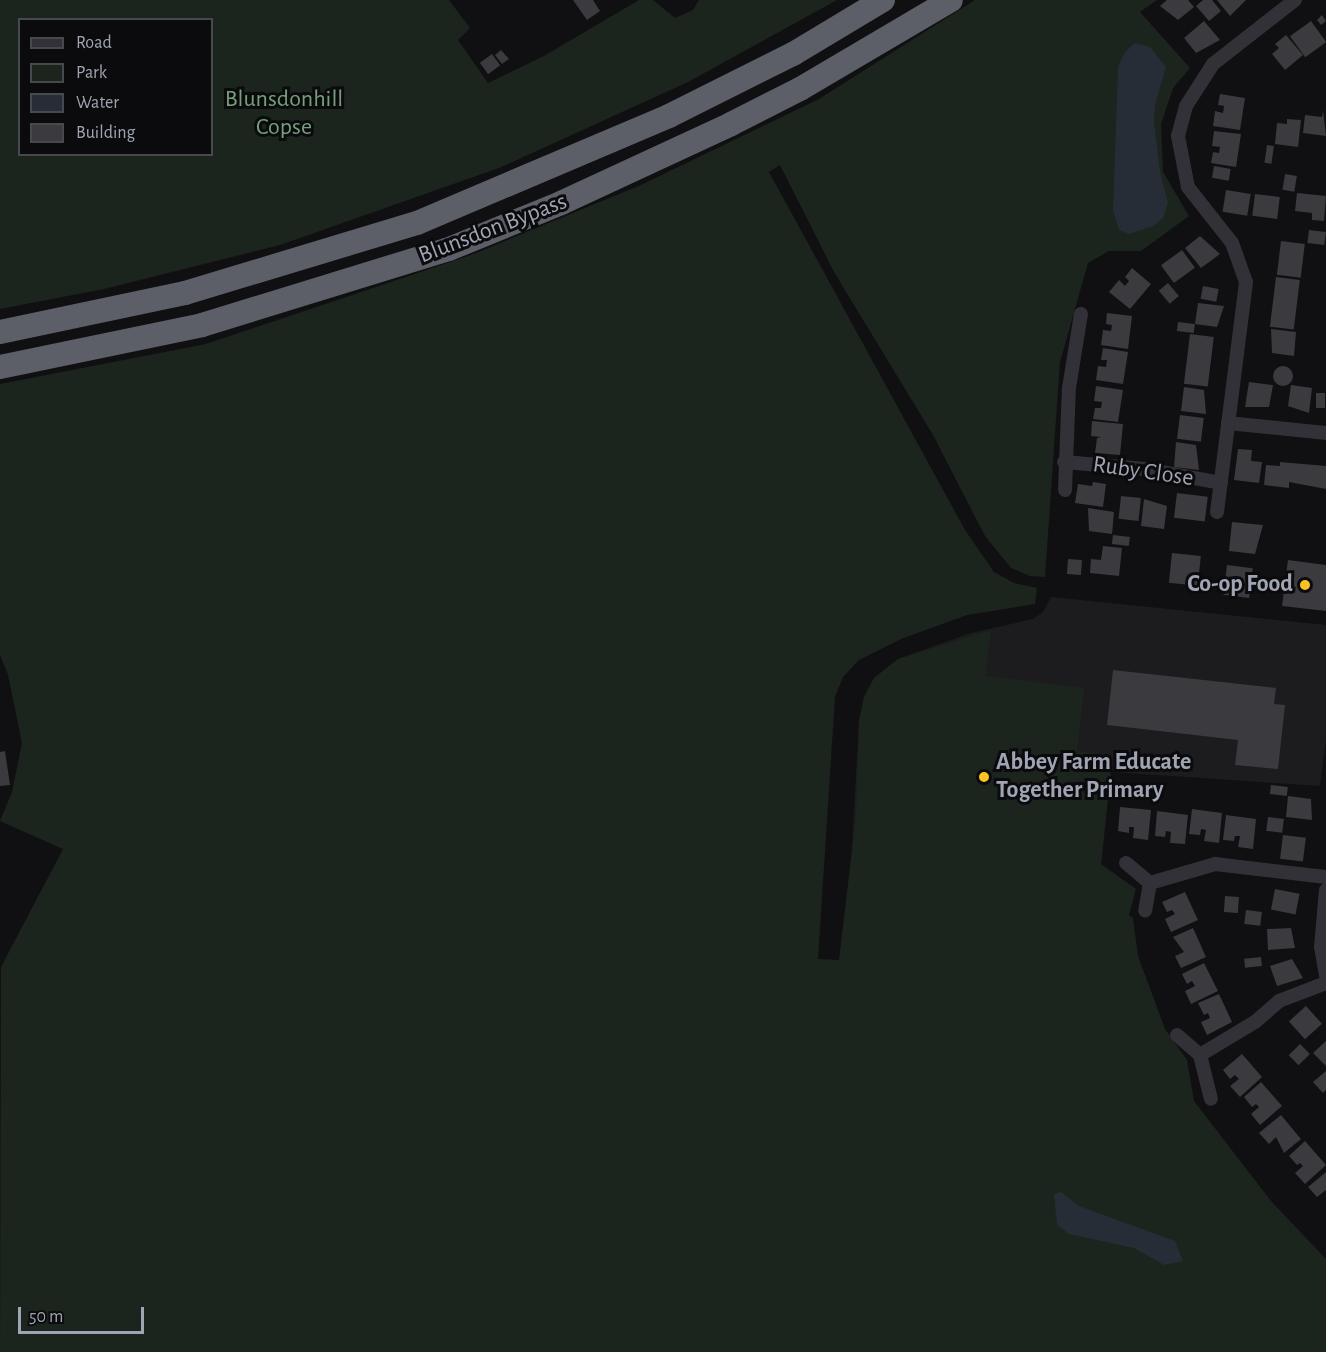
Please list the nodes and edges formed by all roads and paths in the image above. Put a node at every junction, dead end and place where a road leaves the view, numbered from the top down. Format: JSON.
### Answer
{"nodes":[{"id":1,"x":884,"y":0,"type":"edge"},
{"id":2,"x":951,"y":0,"type":"edge"},
{"id":3,"x":1295,"y":0,"type":"edge"},
{"id":4,"x":1080,"y":314,"type":"dead end"},
{"id":5,"x":0,"y":332,"type":"edge"},
{"id":6,"x":0,"y":367,"type":"edge"},
{"id":7,"x":1228,"y":423,"type":"junction"},
{"id":8,"x":1326,"y":433,"type":"edge"},
{"id":9,"x":1064,"y":462,"type":"junction"},
{"id":10,"x":1221,"y":483,"type":"junction"},
{"id":11,"x":1065,"y":490,"type":"dead end"},
{"id":12,"x":1217,"y":512,"type":"dead end"},
{"id":13,"x":1126,"y":863,"type":"dead end"},
{"id":14,"x":1326,"y":877,"type":"edge"},
{"id":15,"x":1150,"y":883,"type":"junction"},
{"id":16,"x":1326,"y":890,"type":"edge"},
{"id":17,"x":1145,"y":911,"type":"dead end"},
{"id":18,"x":1326,"y":976,"type":"edge"},
{"id":19,"x":1326,"y":983,"type":"edge"},
{"id":20,"x":1177,"y":1035,"type":"dead end"},
{"id":21,"x":1200,"y":1055,"type":"junction"},
{"id":22,"x":1211,"y":1099,"type":"dead end"}],
"edges":[{"from":1,"to":5,"type":"highway","name":"Blunsdon Bypass"},
{"from":2,"to":6,"type":"highway","name":"Blunsdon Bypass"},
{"from":3,"to":7,"type":"street"},
{"from":4,"to":9,"type":"street","name":"Ruby Close"},
{"from":7,"to":8,"type":"street"},
{"from":7,"to":10,"type":"street"},
{"from":9,"to":10,"type":"street","name":"Ruby Close"},
{"from":9,"to":11,"type":"street","name":"Ruby Close"},
{"from":10,"to":12,"type":"street"},
{"from":13,"to":15,"type":"street"},
{"from":14,"to":15,"type":"street"},
{"from":15,"to":17,"type":"street"},
{"from":16,"to":18,"type":"street"},
{"from":19,"to":21,"type":"street"},
{"from":20,"to":21,"type":"street"},
{"from":21,"to":22,"type":"street"}]}
